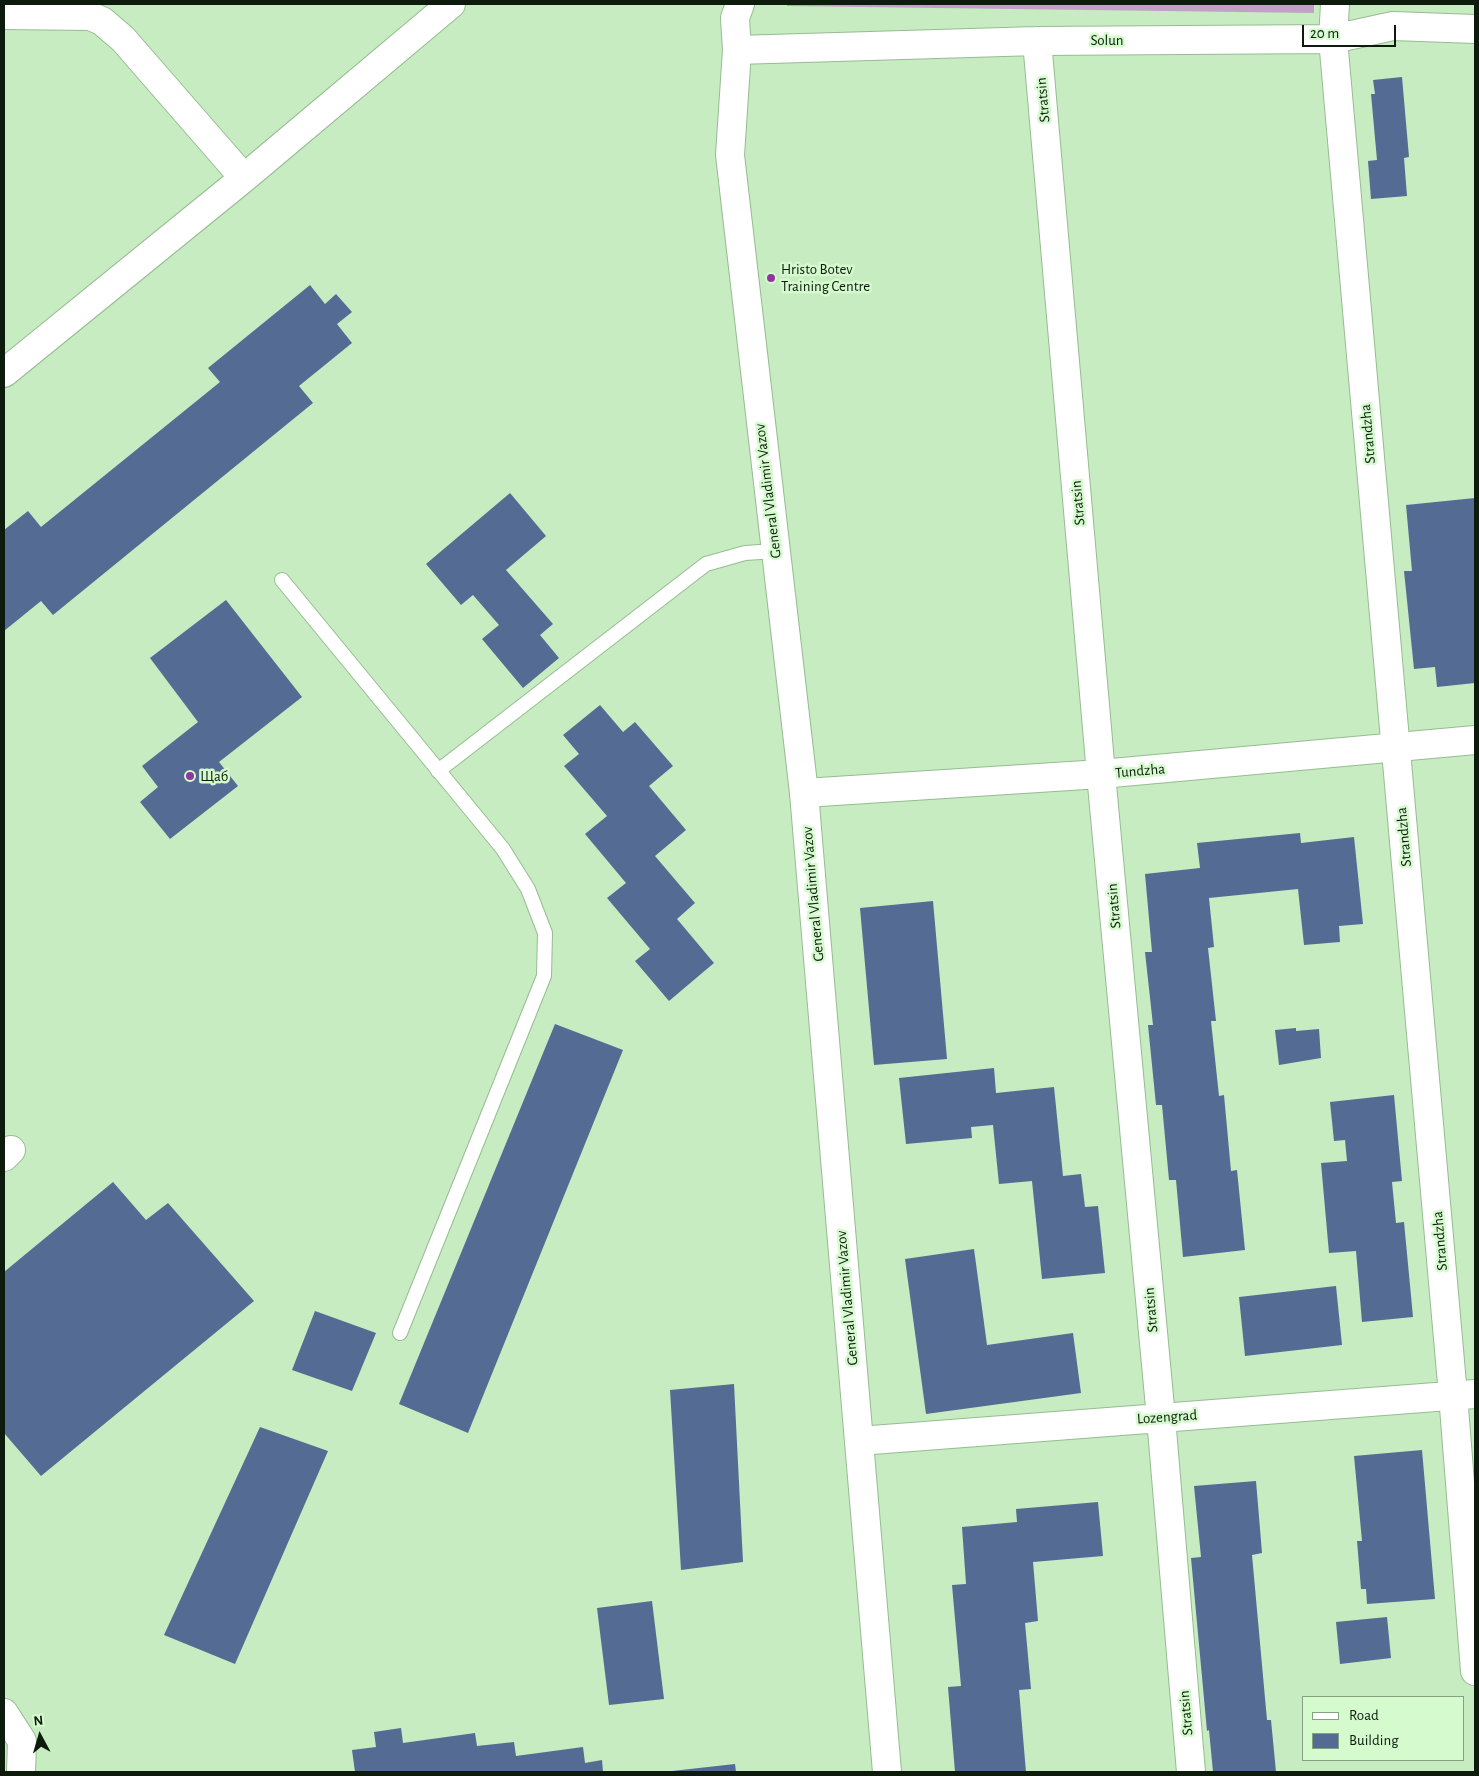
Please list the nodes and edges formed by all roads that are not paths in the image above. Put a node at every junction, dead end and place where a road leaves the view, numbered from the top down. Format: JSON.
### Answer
{"nodes":[{"id":1,"x":451,"y":4,"type":"edge"},
{"id":2,"x":1335,"y":4,"type":"edge"},
{"id":3,"x":732,"y":8,"type":"edge"},
{"id":4,"x":4,"y":15,"type":"edge"},
{"id":5,"x":1475,"y":29,"type":"edge"},
{"id":6,"x":1333,"y":38,"type":"junction"},
{"id":7,"x":1037,"y":41,"type":"junction"},
{"id":8,"x":737,"y":50,"type":"junction"},
{"id":9,"x":244,"y":178,"type":"junction"},
{"id":10,"x":4,"y":373,"type":"edge"},
{"id":11,"x":776,"y":551,"type":"junction"},
{"id":12,"x":282,"y":580,"type":"dead end"},
{"id":13,"x":1475,"y":740,"type":"edge"},
{"id":14,"x":1396,"y":746,"type":"junction"},
{"id":15,"x":438,"y":771,"type":"junction"},
{"id":16,"x":1101,"y":774,"type":"junction"},
{"id":17,"x":804,"y":793,"type":"junction"},
{"id":18,"x":400,"y":1333,"type":"dead end"},
{"id":19,"x":1464,"y":1394,"type":"edge"},
{"id":20,"x":1161,"y":1418,"type":"junction"},
{"id":21,"x":859,"y":1441,"type":"junction"},
{"id":22,"x":1475,"y":1671,"type":"edge"},
{"id":23,"x":4,"y":1713,"type":"edge"},
{"id":24,"x":21,"y":1772,"type":"edge"},
{"id":25,"x":887,"y":1772,"type":"edge"},
{"id":26,"x":1191,"y":1772,"type":"edge"}],
"edges":[{"from":1,"to":9,"type":"street"},
{"from":2,"to":6,"type":"street","name":"Strandzha"},
{"from":3,"to":8,"type":"street","name":"General Vladimir Vazov"},
{"from":4,"to":9,"type":"street"},
{"from":5,"to":6,"type":"street","name":"Solun"},
{"from":6,"to":7,"type":"street","name":"Solun"},
{"from":6,"to":14,"type":"street","name":"Strandzha"},
{"from":7,"to":8,"type":"street","name":"Solun"},
{"from":7,"to":16,"type":"street","name":"Stratsin"},
{"from":8,"to":11,"type":"street","name":"General Vladimir Vazov"},
{"from":9,"to":10,"type":"street"},
{"from":11,"to":15,"type":"lane"},
{"from":11,"to":17,"type":"street","name":"General Vladimir Vazov"},
{"from":12,"to":15,"type":"lane"},
{"from":13,"to":14,"type":"street","name":"Tundzha"},
{"from":14,"to":16,"type":"street","name":"Tundzha"},
{"from":14,"to":19,"type":"street","name":"Strandzha"},
{"from":15,"to":18,"type":"lane"},
{"from":16,"to":17,"type":"street","name":"Tundzha"},
{"from":16,"to":20,"type":"street","name":"Stratsin"},
{"from":17,"to":21,"type":"street","name":"General Vladimir Vazov"},
{"from":19,"to":20,"type":"street","name":"Lozengrad"},
{"from":19,"to":22,"type":"street","name":"Strandzha"},
{"from":20,"to":21,"type":"street","name":"Lozengrad"},
{"from":20,"to":26,"type":"street","name":"Stratsin"},
{"from":21,"to":25,"type":"street","name":"General Vladimir Vazov"},
{"from":23,"to":24,"type":"street"}]}
